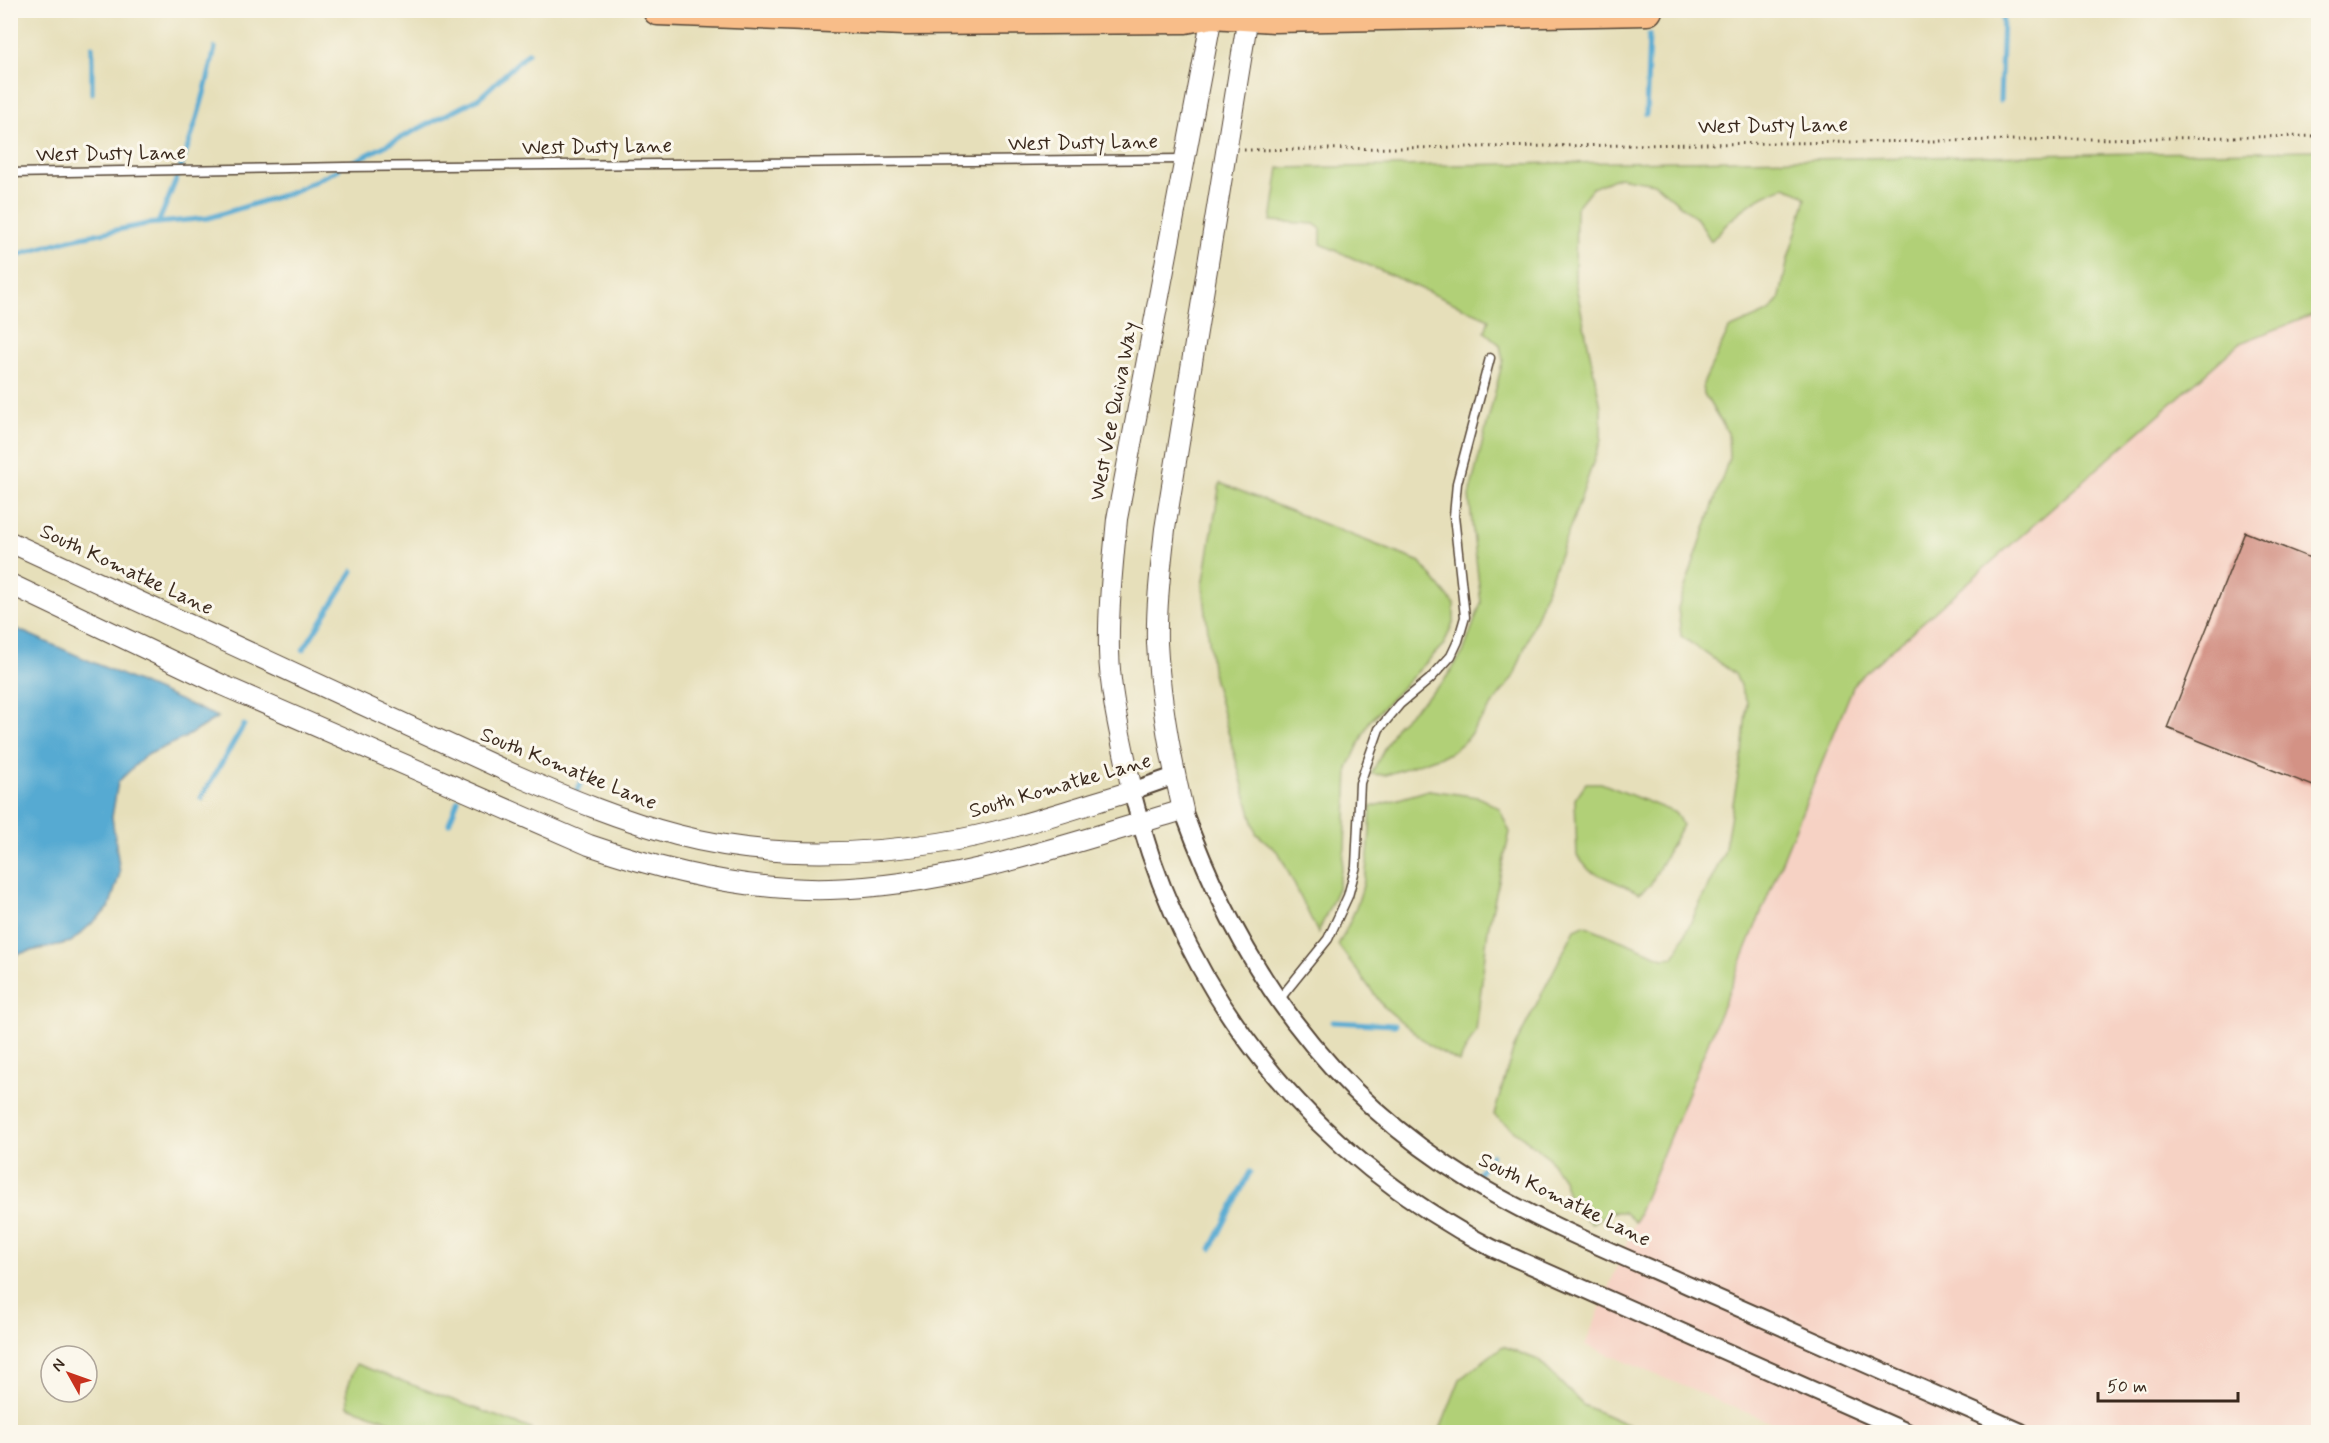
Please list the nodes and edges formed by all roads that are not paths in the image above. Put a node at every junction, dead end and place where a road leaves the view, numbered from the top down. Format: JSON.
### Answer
{"nodes":[{"id":1,"x":658,"y":10,"type":"edge"},
{"id":2,"x":1647,"y":10,"type":"edge"},
{"id":3,"x":1212,"y":12,"type":"edge"},
{"id":4,"x":1249,"y":12,"type":"edge"},
{"id":5,"x":1184,"y":159,"type":"junction"},
{"id":6,"x":10,"y":173,"type":"edge"},
{"id":7,"x":1490,"y":358,"type":"dead end"},
{"id":8,"x":10,"y":542,"type":"edge"},
{"id":9,"x":10,"y":584,"type":"edge"},
{"id":10,"x":1175,"y":776,"type":"junction"},
{"id":11,"x":1132,"y":791,"type":"junction"},
{"id":12,"x":1183,"y":810,"type":"junction"},
{"id":13,"x":1140,"y":823,"type":"junction"},
{"id":14,"x":1278,"y":1001,"type":"junction"},
{"id":15,"x":1907,"y":1432,"type":"edge"},
{"id":16,"x":2021,"y":1432,"type":"edge"}],
"edges":[{"from":1,"to":3,"type":"highway"},
{"from":2,"to":4,"type":"highway"},
{"from":3,"to":4,"type":"highway"},
{"from":3,"to":5,"type":"street","name":"West Vee Quiva Way"},
{"from":4,"to":10,"type":"street"},
{"from":5,"to":6,"type":"lane","name":"West Dusty Lane"},
{"from":5,"to":11,"type":"street","name":"West Vee Quiva Way"},
{"from":7,"to":14,"type":"lane"},
{"from":8,"to":11,"type":"street","name":"South Komatke Lane"},
{"from":9,"to":13,"type":"street"},
{"from":10,"to":11,"type":"street","name":"South Komatke Lane"},
{"from":10,"to":12,"type":"street","name":"South Komatke Lane"},
{"from":11,"to":13,"type":"street","name":"West Vee Quiva Way"},
{"from":12,"to":13,"type":"street"},
{"from":12,"to":14,"type":"street","name":"South Komatke Lane"},
{"from":13,"to":15,"type":"street"},
{"from":14,"to":16,"type":"street","name":"South Komatke Lane"}]}
